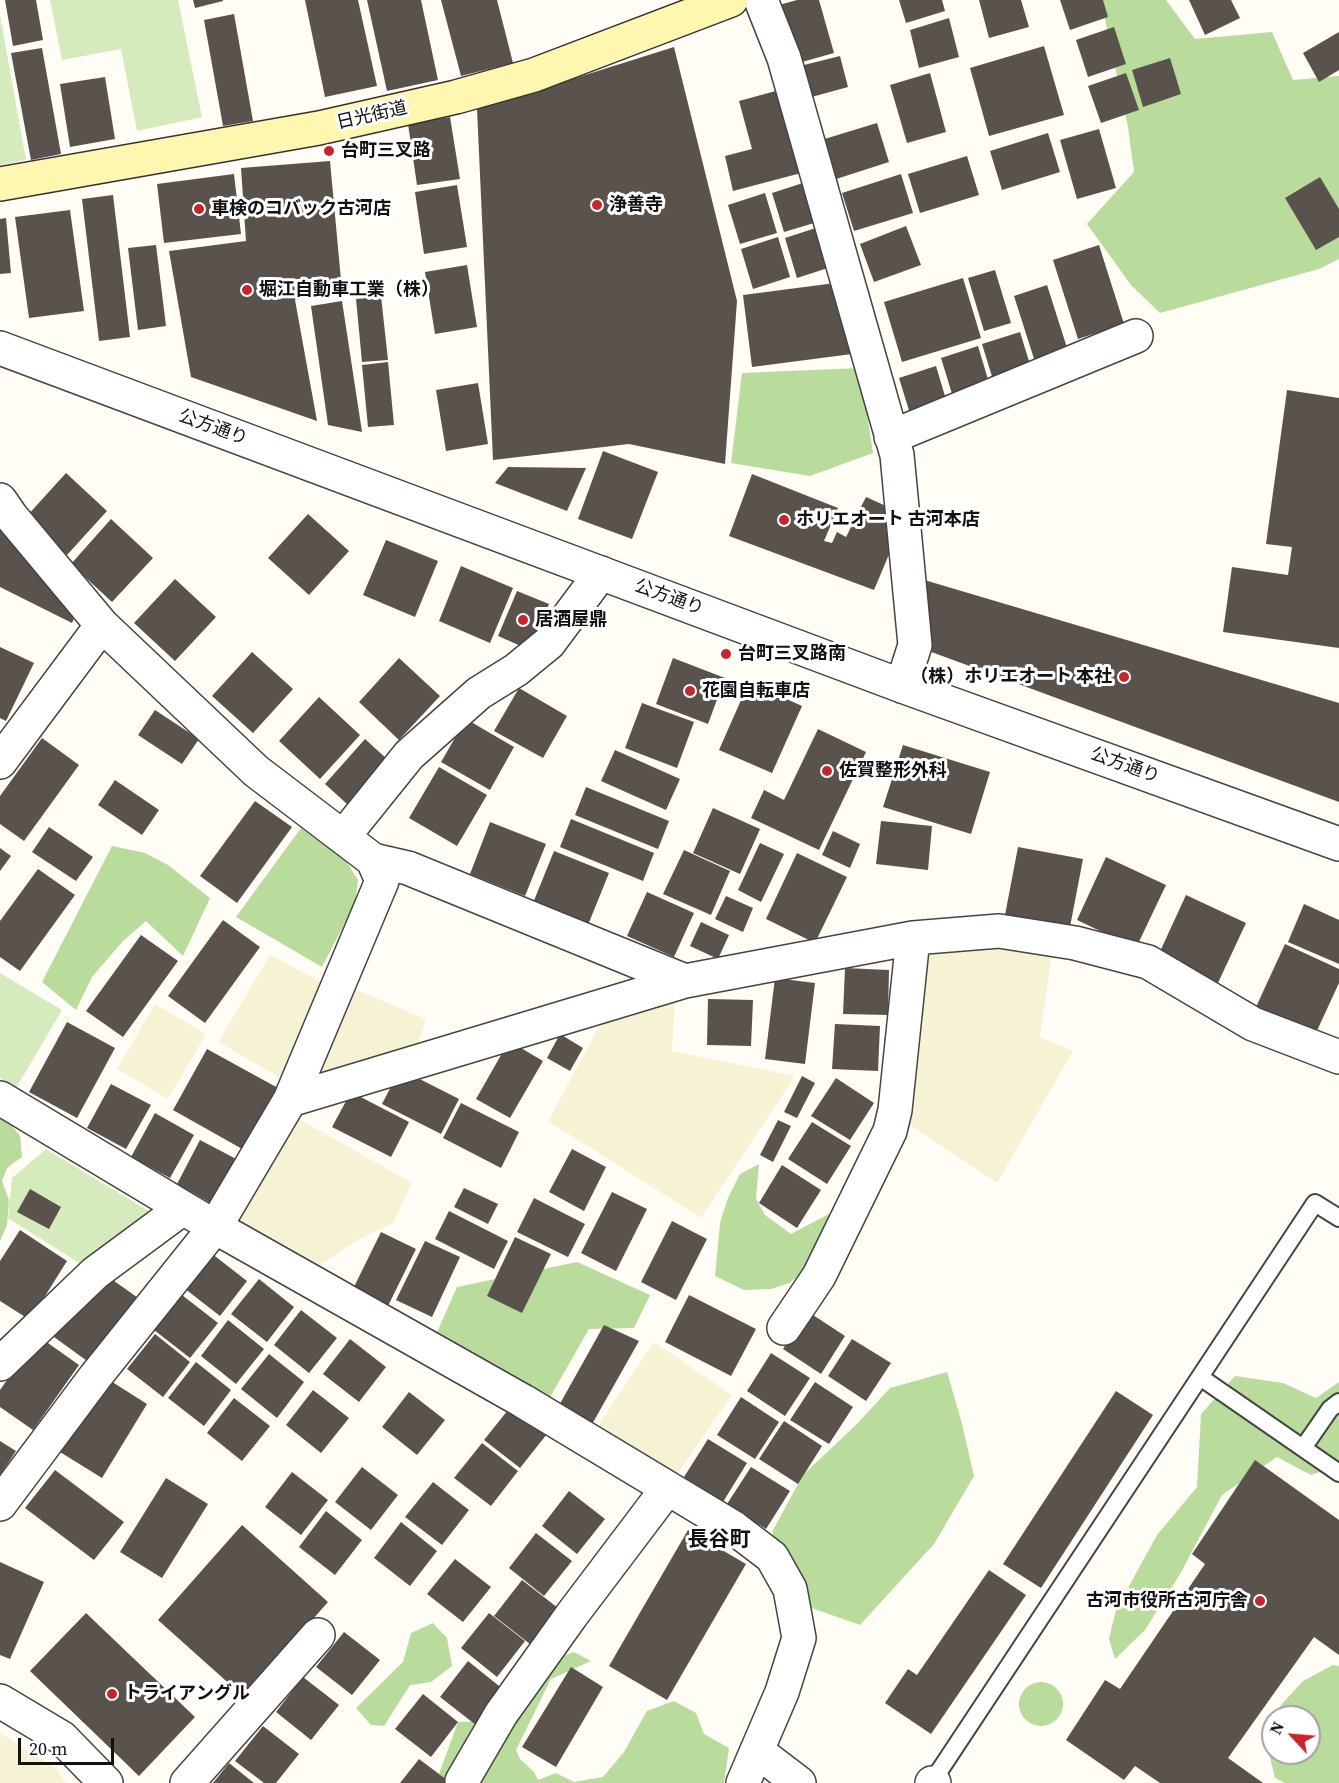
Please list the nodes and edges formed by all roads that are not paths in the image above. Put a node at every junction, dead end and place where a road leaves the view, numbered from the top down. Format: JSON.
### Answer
{"nodes":[{"id":1,"x":731,"y":0,"type":"edge"},
{"id":2,"x":761,"y":0,"type":"edge"},
{"id":3,"x":0,"y":184,"type":"edge"},
{"id":4,"x":1136,"y":336,"type":"dead end"},
{"id":5,"x":0,"y":348,"type":"edge"},
{"id":6,"x":891,"y":437,"type":"junction"},
{"id":7,"x":0,"y":500,"type":"edge"},
{"id":8,"x":601,"y":573,"type":"junction"},
{"id":9,"x":102,"y":625,"type":"junction"},
{"id":10,"x":902,"y":686,"type":"junction"},
{"id":11,"x":0,"y":762,"type":"edge"},
{"id":12,"x":343,"y":837,"type":"junction"},
{"id":13,"x":1339,"y":844,"type":"edge"},
{"id":14,"x":373,"y":860,"type":"junction"},
{"id":15,"x":913,"y":938,"type":"junction"},
{"id":16,"x":685,"y":981,"type":"junction"},
{"id":17,"x":1339,"y":1057,"type":"edge"},
{"id":18,"x":0,"y":1098,"type":"edge"},
{"id":19,"x":290,"y":1100,"type":"junction"},
{"id":20,"x":183,"y":1208,"type":"junction"},
{"id":21,"x":1339,"y":1218,"type":"edge"},
{"id":22,"x":214,"y":1227,"type":"junction"},
{"id":23,"x":784,"y":1328,"type":"dead end"},
{"id":24,"x":0,"y":1364,"type":"edge"},
{"id":25,"x":1200,"y":1377,"type":"junction"},
{"id":26,"x":1339,"y":1402,"type":"edge"},
{"id":27,"x":1303,"y":1448,"type":"junction"},
{"id":28,"x":1339,"y":1473,"type":"edge"},
{"id":29,"x":667,"y":1489,"type":"junction"},
{"id":30,"x":0,"y":1504,"type":"edge"},
{"id":31,"x":318,"y":1635,"type":"dead end"},
{"id":32,"x":0,"y":1701,"type":"edge"},
{"id":33,"x":756,"y":1751,"type":"junction"},
{"id":34,"x":93,"y":1777,"type":"edge"},
{"id":35,"x":462,"y":1781,"type":"dead end"},
{"id":36,"x":187,"y":1783,"type":"edge"},
{"id":37,"x":743,"y":1783,"type":"edge"},
{"id":38,"x":799,"y":1783,"type":"edge"},
{"id":39,"x":933,"y":1783,"type":"edge"}],
"edges":[{"from":1,"to":3,"type":"main road","name":"日光街道"},
{"from":2,"to":6,"type":"street"},
{"from":4,"to":6,"type":"street"},
{"from":5,"to":8,"type":"street","name":"公方通り"},
{"from":6,"to":10,"type":"street"},
{"from":7,"to":9,"type":"street"},
{"from":8,"to":10,"type":"street","name":"公方通り"},
{"from":8,"to":12,"type":"street"},
{"from":9,"to":11,"type":"street"},
{"from":9,"to":12,"type":"street"},
{"from":10,"to":13,"type":"street","name":"公方通り"},
{"from":12,"to":14,"type":"street"},
{"from":14,"to":16,"type":"street"},
{"from":14,"to":19,"type":"street"},
{"from":15,"to":16,"type":"street"},
{"from":15,"to":17,"type":"street"},
{"from":15,"to":23,"type":"street"},
{"from":16,"to":19,"type":"street"},
{"from":18,"to":20,"type":"street"},
{"from":19,"to":22,"type":"street"},
{"from":20,"to":22,"type":"street"},
{"from":20,"to":24,"type":"street"},
{"from":21,"to":25,"type":"lane"},
{"from":22,"to":29,"type":"street"},
{"from":22,"to":30,"type":"street"},
{"from":25,"to":27,"type":"lane"},
{"from":25,"to":39,"type":"lane"},
{"from":26,"to":27,"type":"lane"},
{"from":27,"to":28,"type":"lane"},
{"from":29,"to":33,"type":"street"},
{"from":29,"to":35,"type":"street"},
{"from":31,"to":36,"type":"street"},
{"from":32,"to":34,"type":"street"},
{"from":33,"to":37,"type":"street"},
{"from":33,"to":38,"type":"street"}]}
